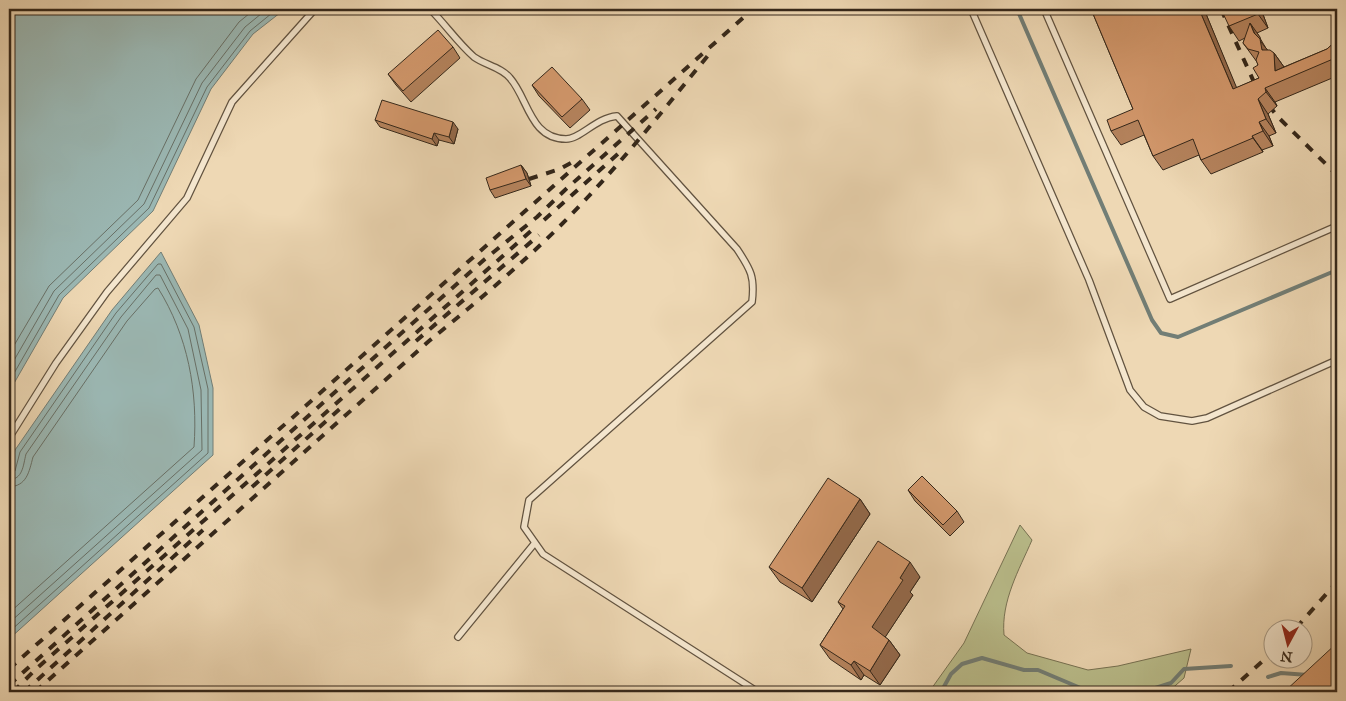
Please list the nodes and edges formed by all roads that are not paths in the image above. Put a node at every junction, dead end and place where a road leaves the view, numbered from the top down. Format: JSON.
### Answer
{"nodes":[{"id":1,"x":315,"y":9,"type":"edge"},
{"id":2,"x":430,"y":9,"type":"edge"},
{"id":3,"x":971,"y":9,"type":"edge"},
{"id":4,"x":1044,"y":9,"type":"edge"},
{"id":5,"x":1337,"y":226,"type":"edge"},
{"id":6,"x":1337,"y":360,"type":"edge"},
{"id":7,"x":9,"y":438,"type":"edge"},
{"id":8,"x":534,"y":544,"type":"junction"},
{"id":9,"x":458,"y":637,"type":"dead end"},
{"id":10,"x":758,"y":692,"type":"edge"}],
"edges":[{"from":1,"to":7,"type":"lane"},
{"from":2,"to":8,"type":"lane"},
{"from":3,"to":6,"type":"lane"},
{"from":4,"to":5,"type":"lane"},
{"from":8,"to":9,"type":"lane"},
{"from":8,"to":10,"type":"lane"}]}
